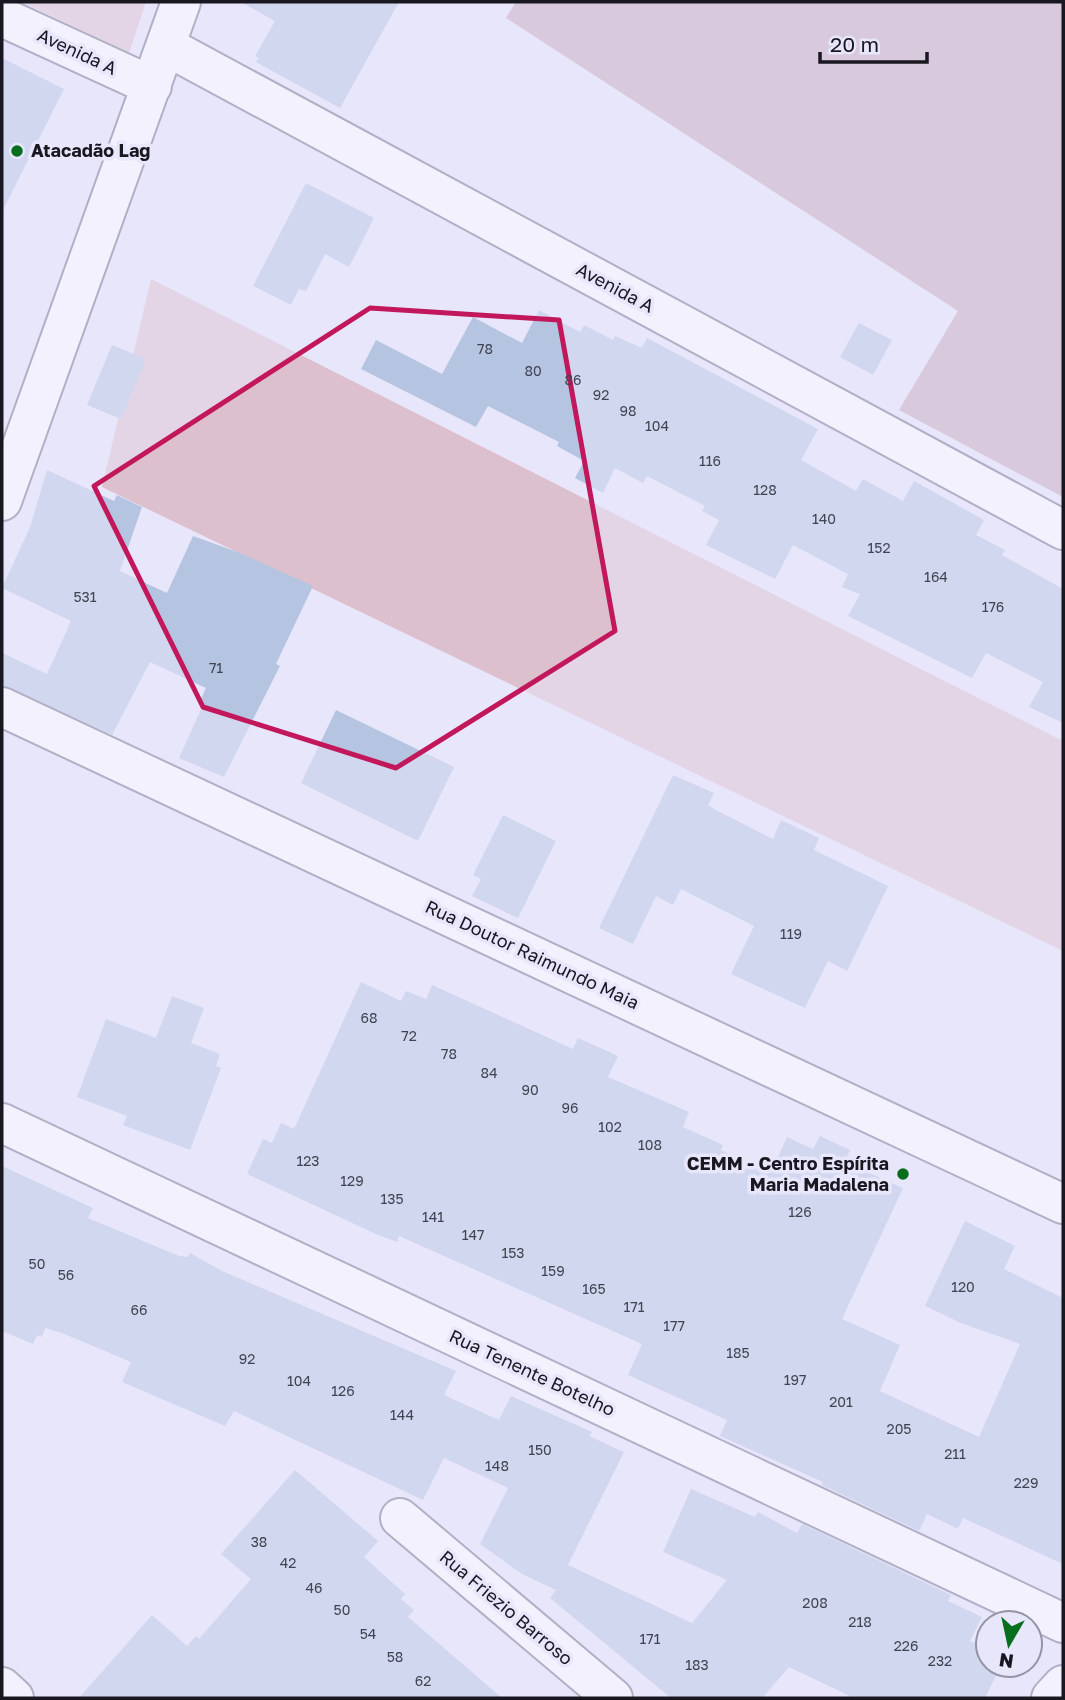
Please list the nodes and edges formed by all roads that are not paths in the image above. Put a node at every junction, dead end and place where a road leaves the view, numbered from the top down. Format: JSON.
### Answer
{"nodes":[{"id":1,"x":181,"y":2,"type":"edge"},
{"id":2,"x":2,"y":17,"type":"edge"},
{"id":3,"x":166,"y":46,"type":"junction"},
{"id":4,"x":152,"y":86,"type":"junction"},
{"id":5,"x":2,"y":502,"type":"edge"},
{"id":6,"x":1063,"y":530,"type":"edge"},
{"id":7,"x":2,"y":707,"type":"edge"},
{"id":8,"x":2,"y":1123,"type":"edge"},
{"id":9,"x":1063,"y":1204,"type":"edge"},
{"id":10,"x":400,"y":1518,"type":"dead end"},
{"id":11,"x":1063,"y":1623,"type":"edge"},
{"id":12,"x":1063,"y":1685,"type":"edge"},
{"id":13,"x":2,"y":1687,"type":"edge"},
{"id":14,"x":14,"y":1698,"type":"edge"},
{"id":15,"x":612,"y":1698,"type":"edge"},
{"id":16,"x":1051,"y":1698,"type":"edge"}],
"edges":[{"from":1,"to":3,"type":"street"},
{"from":2,"to":4,"type":"street","name":"Avenida A"},
{"from":3,"to":4,"type":"street"},
{"from":3,"to":6,"type":"street","name":"Avenida A"},
{"from":4,"to":5,"type":"street"},
{"from":7,"to":9,"type":"street","name":"Rua Doutor Raimundo Maia"},
{"from":8,"to":11,"type":"street","name":"Rua Tenente Botelho"},
{"from":10,"to":15,"type":"street","name":"Rua Friezio Barroso"},
{"from":12,"to":16,"type":"street"},
{"from":13,"to":14,"type":"street"}]}
